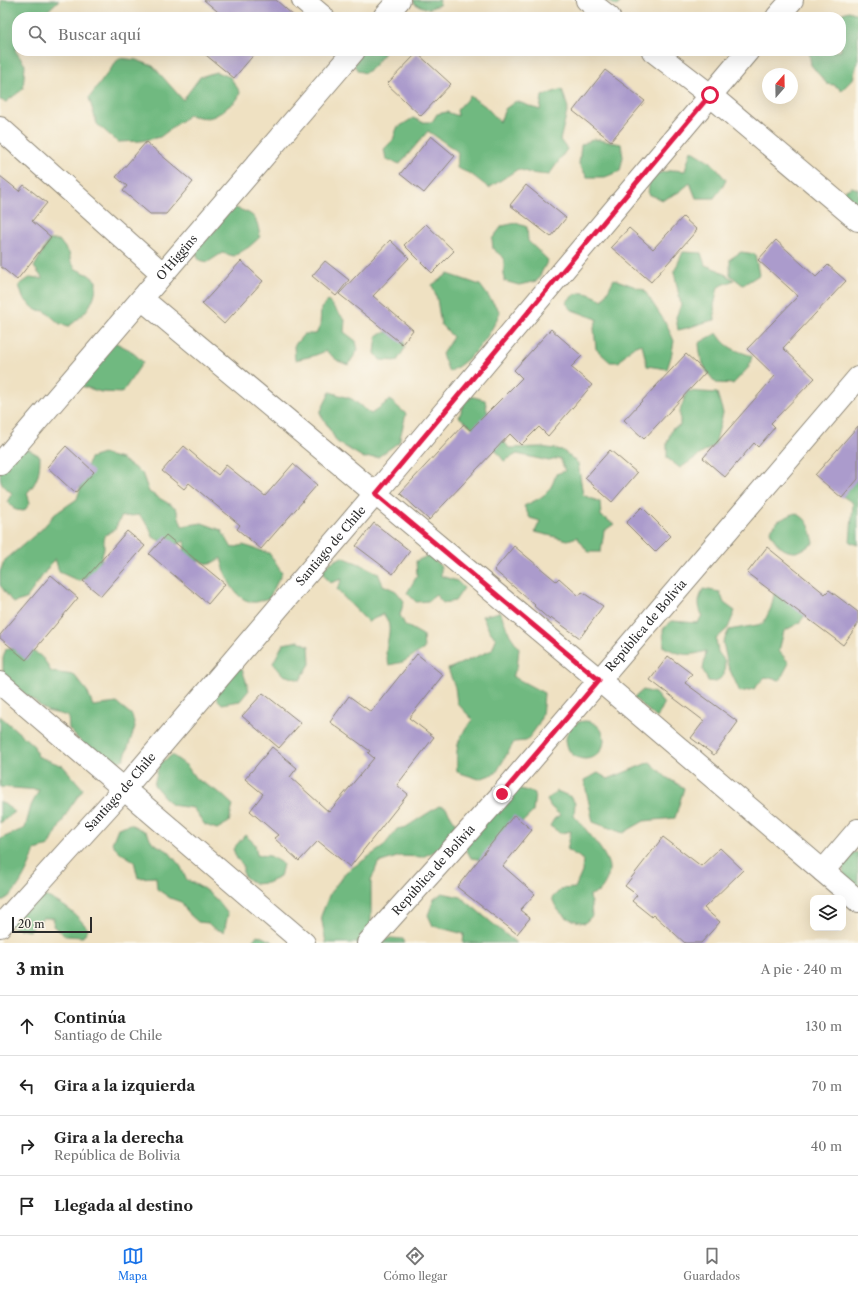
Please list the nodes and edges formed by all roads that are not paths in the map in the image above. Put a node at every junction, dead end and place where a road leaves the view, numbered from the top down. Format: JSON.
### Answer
{"nodes":[{"id":1,"x":303,"y":0,"type":"edge"},
{"id":2,"x":398,"y":0,"type":"edge"},
{"id":3,"x":587,"y":0,"type":"edge"},
{"id":4,"x":792,"y":0,"type":"edge"},
{"id":5,"x":317,"y":12,"type":"edge"},
{"id":6,"x":388,"y":12,"type":"edge"},
{"id":7,"x":603,"y":12,"type":"edge"},
{"id":8,"x":781,"y":12,"type":"edge"},
{"id":9,"x":350,"y":56,"type":"edge"},
{"id":10,"x":659,"y":56,"type":"edge"},
{"id":11,"x":744,"y":56,"type":"edge"},
{"id":12,"x":710,"y":95,"type":"junction"},
{"id":13,"x":0,"y":128,"type":"edge"},
{"id":14,"x":858,"y":220,"type":"edge"},
{"id":15,"x":163,"y":274,"type":"junction"},
{"id":16,"x":142,"y":299,"type":"junction"},
{"id":17,"x":858,"y":378,"type":"edge"},
{"id":18,"x":0,"y":464,"type":"edge"},
{"id":19,"x":376,"y":494,"type":"junction"},
{"id":20,"x":599,"y":680,"type":"junction"},
{"id":21,"x":0,"y":683,"type":"edge"},
{"id":22,"x":124,"y":789,"type":"junction"},
{"id":23,"x":858,"y":830,"type":"edge"},
{"id":24,"x":823,"y":872,"type":"junction"},
{"id":25,"x":858,"y":901,"type":"edge"},
{"id":26,"x":0,"y":926,"type":"edge"},
{"id":27,"x":304,"y":943,"type":"edge"},
{"id":28,"x":368,"y":943,"type":"edge"}],
"edges":[{"from":1,"to":5,"type":"street"},
{"from":2,"to":6,"type":"street"},
{"from":3,"to":7,"type":"street"},
{"from":4,"to":8,"type":"street"},
{"from":9,"to":15,"type":"street","name":"O'Higgins"},
{"from":10,"to":12,"type":"street"},
{"from":11,"to":12,"type":"street","name":"Santiago de Chile"},
{"from":12,"to":14,"type":"street"},
{"from":12,"to":19,"type":"street","name":"Santiago de Chile"},
{"from":13,"to":15,"type":"street"},
{"from":15,"to":16,"type":"street","name":"O'Higgins"},
{"from":16,"to":18,"type":"street","name":"O'Higgins"},
{"from":16,"to":19,"type":"street"},
{"from":17,"to":20,"type":"street","name":"República de Bolivia"},
{"from":19,"to":20,"type":"street"},
{"from":19,"to":22,"type":"street","name":"Santiago de Chile"},
{"from":20,"to":24,"type":"street"},
{"from":20,"to":28,"type":"street","name":"República de Bolivia"},
{"from":21,"to":22,"type":"street"},
{"from":22,"to":26,"type":"street","name":"Santiago de Chile"},
{"from":22,"to":27,"type":"street"},
{"from":23,"to":24,"type":"street"},
{"from":24,"to":25,"type":"street"}]}
